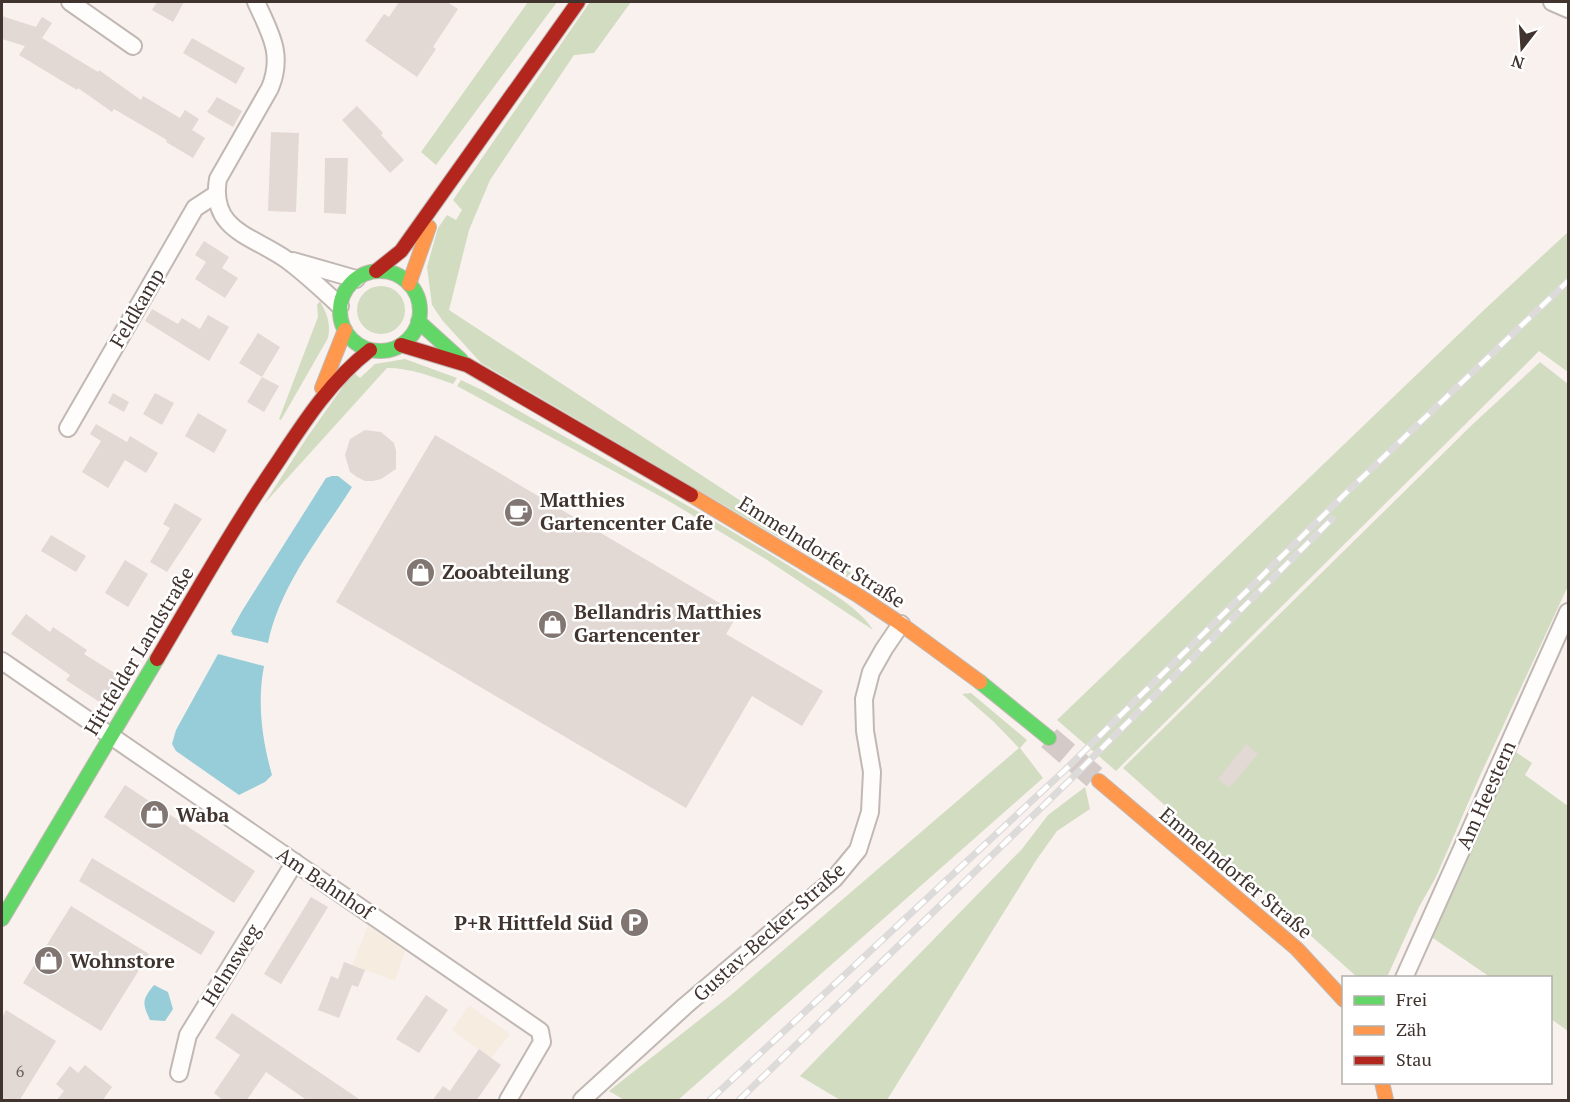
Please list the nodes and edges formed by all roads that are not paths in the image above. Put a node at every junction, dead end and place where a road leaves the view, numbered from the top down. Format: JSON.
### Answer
{"nodes":[{"id":1,"x":70,"y":2,"type":"edge"},
{"id":2,"x":256,"y":2,"type":"edge"},
{"id":3,"x":578,"y":2,"type":"edge"},
{"id":4,"x":1552,"y":2,"type":"edge"},
{"id":5,"x":1569,"y":9,"type":"edge"},
{"id":6,"x":133,"y":46,"type":"dead end"},
{"id":7,"x":215,"y":195,"type":"junction"},
{"id":8,"x":442,"y":196,"type":"junction"},
{"id":9,"x":286,"y":259,"type":"junction"},
{"id":10,"x":376,"y":271,"type":"junction"},
{"id":11,"x":356,"y":279,"type":"junction"},
{"id":12,"x":410,"y":284,"type":"junction"},
{"id":13,"x":340,"y":306,"type":"junction"},
{"id":14,"x":418,"y":321,"type":"junction"},
{"id":15,"x":345,"y":330,"type":"junction"},
{"id":16,"x":401,"y":345,"type":"junction"},
{"id":17,"x":370,"y":350,"type":"junction"},
{"id":18,"x":467,"y":365,"type":"junction"},
{"id":19,"x":314,"y":407,"type":"junction"},
{"id":20,"x":68,"y":428,"type":"dead end"},
{"id":21,"x":1569,"y":612,"type":"edge"},
{"id":22,"x":901,"y":624,"type":"junction"},
{"id":23,"x":2,"y":661,"type":"edge"},
{"id":24,"x":111,"y":736,"type":"junction"},
{"id":25,"x":1049,"y":738,"type":"tunnel mouth"},
{"id":26,"x":1099,"y":781,"type":"tunnel mouth"},
{"id":27,"x":295,"y":862,"type":"junction"},
{"id":28,"x":2,"y":919,"type":"edge"},
{"id":29,"x":1405,"y":976,"type":"edge"},
{"id":30,"x":1342,"y":997,"type":"edge"},
{"id":31,"x":179,"y":1074,"type":"dead end"},
{"id":32,"x":1382,"y":1084,"type":"edge"},
{"id":33,"x":508,"y":1101,"type":"edge"},
{"id":34,"x":582,"y":1101,"type":"edge"},
{"id":35,"x":1386,"y":1101,"type":"edge"}],
"edges":[{"from":1,"to":6,"type":"street"},
{"from":2,"to":7,"type":"street"},
{"from":3,"to":8,"type":"main road"},
{"from":4,"to":5,"type":"street"},
{"from":7,"to":9,"type":"street"},
{"from":7,"to":20,"type":"street","name":"Feldkamp"},
{"from":8,"to":10,"type":"main road"},
{"from":8,"to":12,"type":"main road"},
{"from":9,"to":11,"type":"street"},
{"from":9,"to":13,"type":"street"},
{"from":10,"to":11,"type":"main road"},
{"from":10,"to":12,"type":"main road"},
{"from":11,"to":13,"type":"main road"},
{"from":12,"to":14,"type":"main road"},
{"from":13,"to":15,"type":"main road"},
{"from":14,"to":16,"type":"main road"},
{"from":14,"to":18,"type":"main road","name":"Emmelndorfer Straße"},
{"from":15,"to":17,"type":"main road"},
{"from":15,"to":19,"type":"main road","name":"Hittfelder Landstraße"},
{"from":16,"to":17,"type":"main road"},
{"from":16,"to":18,"type":"main road","name":"Emmelndorfer Straße"},
{"from":17,"to":19,"type":"main road","name":"Hittfelder Landstraße"},
{"from":18,"to":22,"type":"main road","name":"Emmelndorfer Straße"},
{"from":19,"to":24,"type":"main road","name":"Hittfelder Landstraße"},
{"from":21,"to":29,"type":"street","name":"Am Heestern"},
{"from":22,"to":25,"type":"main road","name":"Emmelndorfer Straße"},
{"from":22,"to":34,"type":"street","name":"Gustav-Becker-Straße"},
{"from":23,"to":24,"type":"street","name":"Am Bahnhof"},
{"from":24,"to":27,"type":"street","name":"Am Bahnhof"},
{"from":24,"to":28,"type":"main road","name":"Hittfelder Landstraße"},
{"from":26,"to":30,"type":"main road","name":"Emmelndorfer Straße"},
{"from":27,"to":31,"type":"street","name":"Helmsweg"},
{"from":27,"to":33,"type":"street","name":"Am Bahnhof"},
{"from":32,"to":35,"type":"main road"}]}
